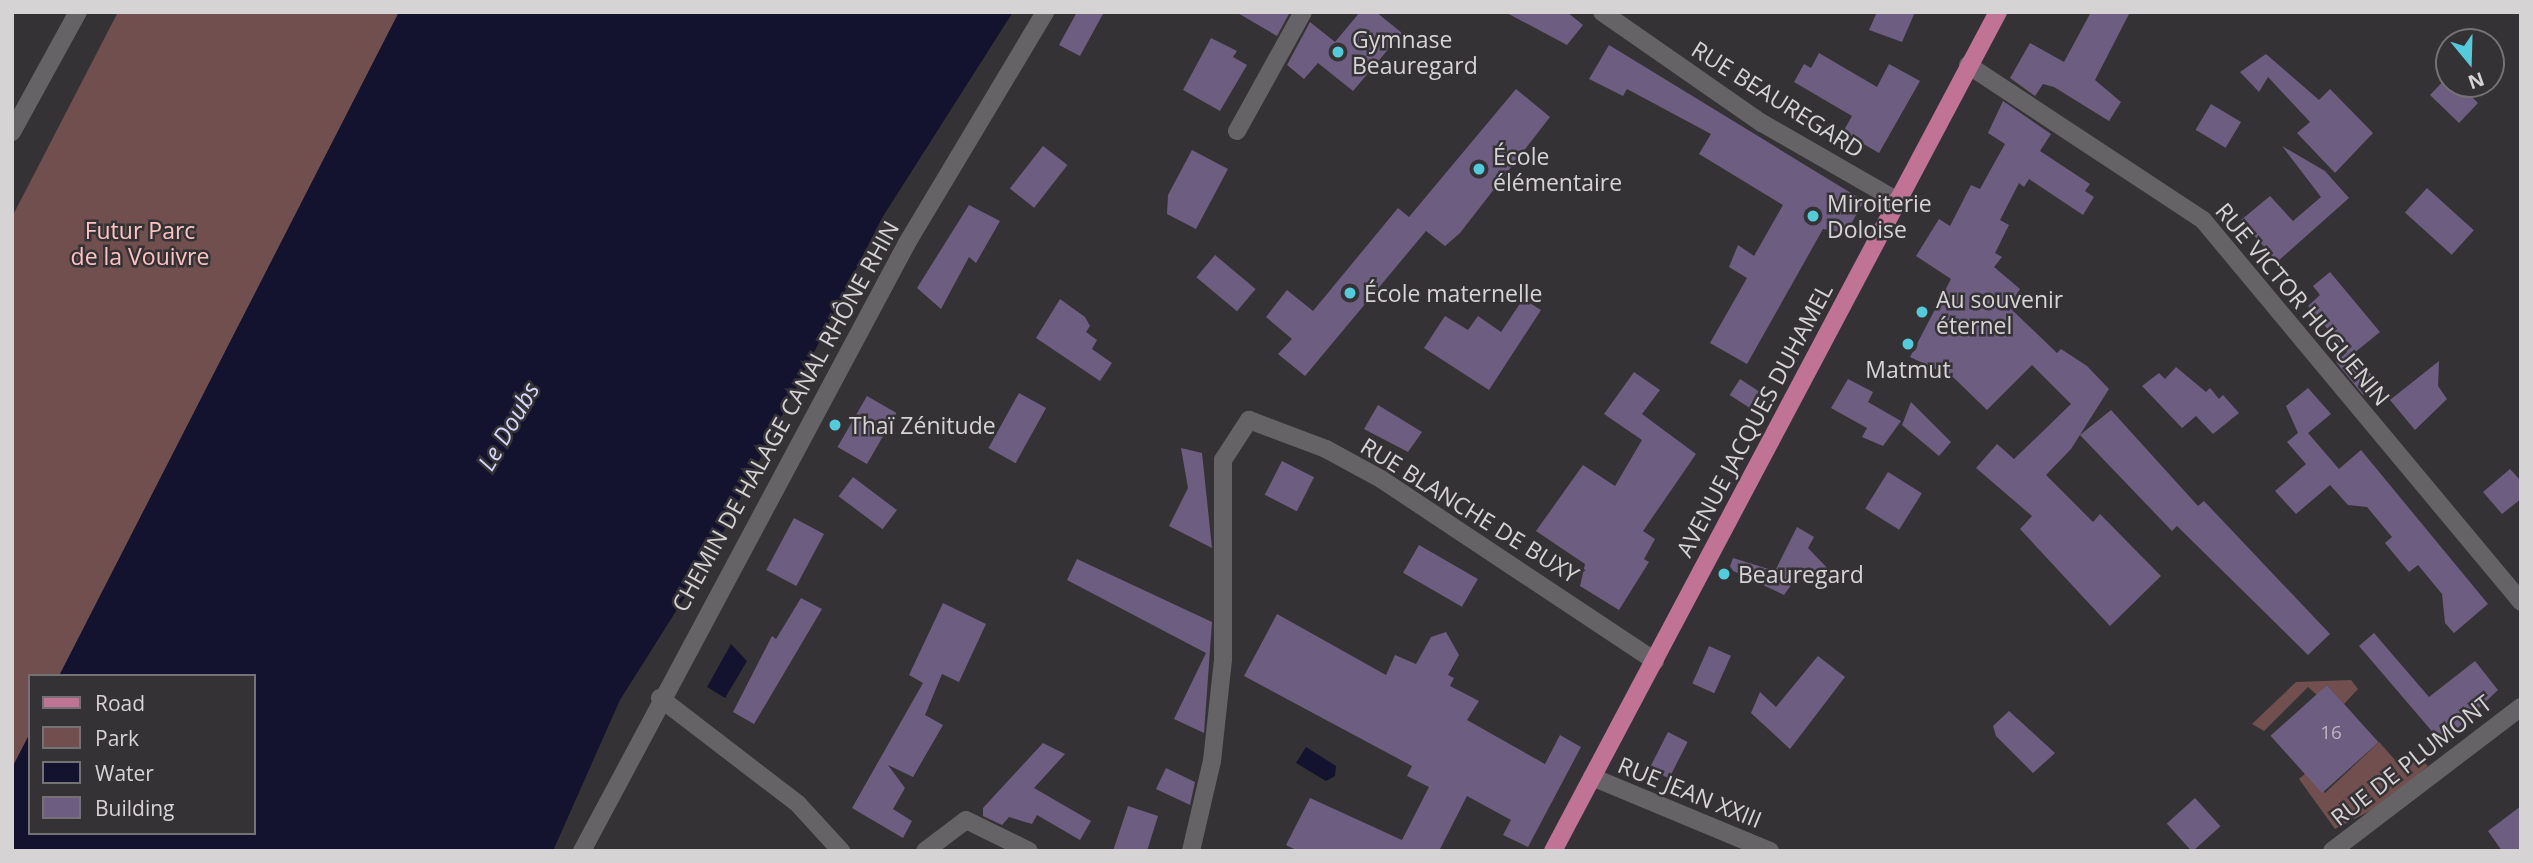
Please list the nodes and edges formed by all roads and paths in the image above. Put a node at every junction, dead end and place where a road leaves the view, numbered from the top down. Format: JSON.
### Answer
{"nodes":[{"id":1,"x":78,"y":12,"type":"edge"},
{"id":2,"x":1045,"y":12,"type":"edge"},
{"id":3,"x":1303,"y":12,"type":"edge"},
{"id":4,"x":1602,"y":12,"type":"edge"},
{"id":5,"x":1998,"y":12,"type":"edge"},
{"id":6,"x":1968,"y":65,"type":"junction"},
{"id":7,"x":1237,"y":131,"type":"dead end"},
{"id":8,"x":12,"y":132,"type":"edge"},
{"id":9,"x":1896,"y":200,"type":"junction"},
{"id":10,"x":2521,"y":602,"type":"edge"},
{"id":11,"x":1655,"y":661,"type":"junction"},
{"id":12,"x":660,"y":698,"type":"junction"},
{"id":13,"x":2521,"y":707,"type":"edge"},
{"id":14,"x":1592,"y":777,"type":"junction"},
{"id":15,"x":2332,"y":850,"type":"edge"},
{"id":16,"x":582,"y":851,"type":"edge"},
{"id":17,"x":841,"y":851,"type":"edge"},
{"id":18,"x":925,"y":851,"type":"edge"},
{"id":19,"x":1029,"y":851,"type":"edge"},
{"id":20,"x":1191,"y":851,"type":"edge"},
{"id":21,"x":1553,"y":851,"type":"edge"},
{"id":22,"x":1770,"y":851,"type":"edge"}],
"edges":[{"from":1,"to":8,"type":"street"},
{"from":2,"to":12,"type":"street","name":"CHEMIN DE HALAGE CANAL RHÔNE RHIN"},
{"from":3,"to":7,"type":"street"},
{"from":4,"to":9,"type":"street","name":"RUE BEAUREGARD"},
{"from":5,"to":6,"type":"main road","name":"AVENUE JACQUES DUHAMEL"},
{"from":6,"to":9,"type":"main road","name":"AVENUE JACQUES DUHAMEL"},
{"from":6,"to":10,"type":"street","name":"RUE VICTOR HUGUENIN"},
{"from":9,"to":11,"type":"main road","name":"AVENUE JACQUES DUHAMEL"},
{"from":11,"to":14,"type":"main road","name":"AVENUE JACQUES DUHAMEL"},
{"from":11,"to":20,"type":"street","name":"RUE BLANCHE DE BUXY"},
{"from":12,"to":16,"type":"street","name":"CHEMIN DE HALAGE CANAL RHÔNE RHIN"},
{"from":12,"to":17,"type":"street"},
{"from":13,"to":15,"type":"street","name":"RUE DE PLUMONT"},
{"from":14,"to":21,"type":"main road","name":"AVENUE JACQUES DUHAMEL"},
{"from":14,"to":22,"type":"street","name":"RUE JEAN XXIII"},
{"from":18,"to":19,"type":"street"}]}
